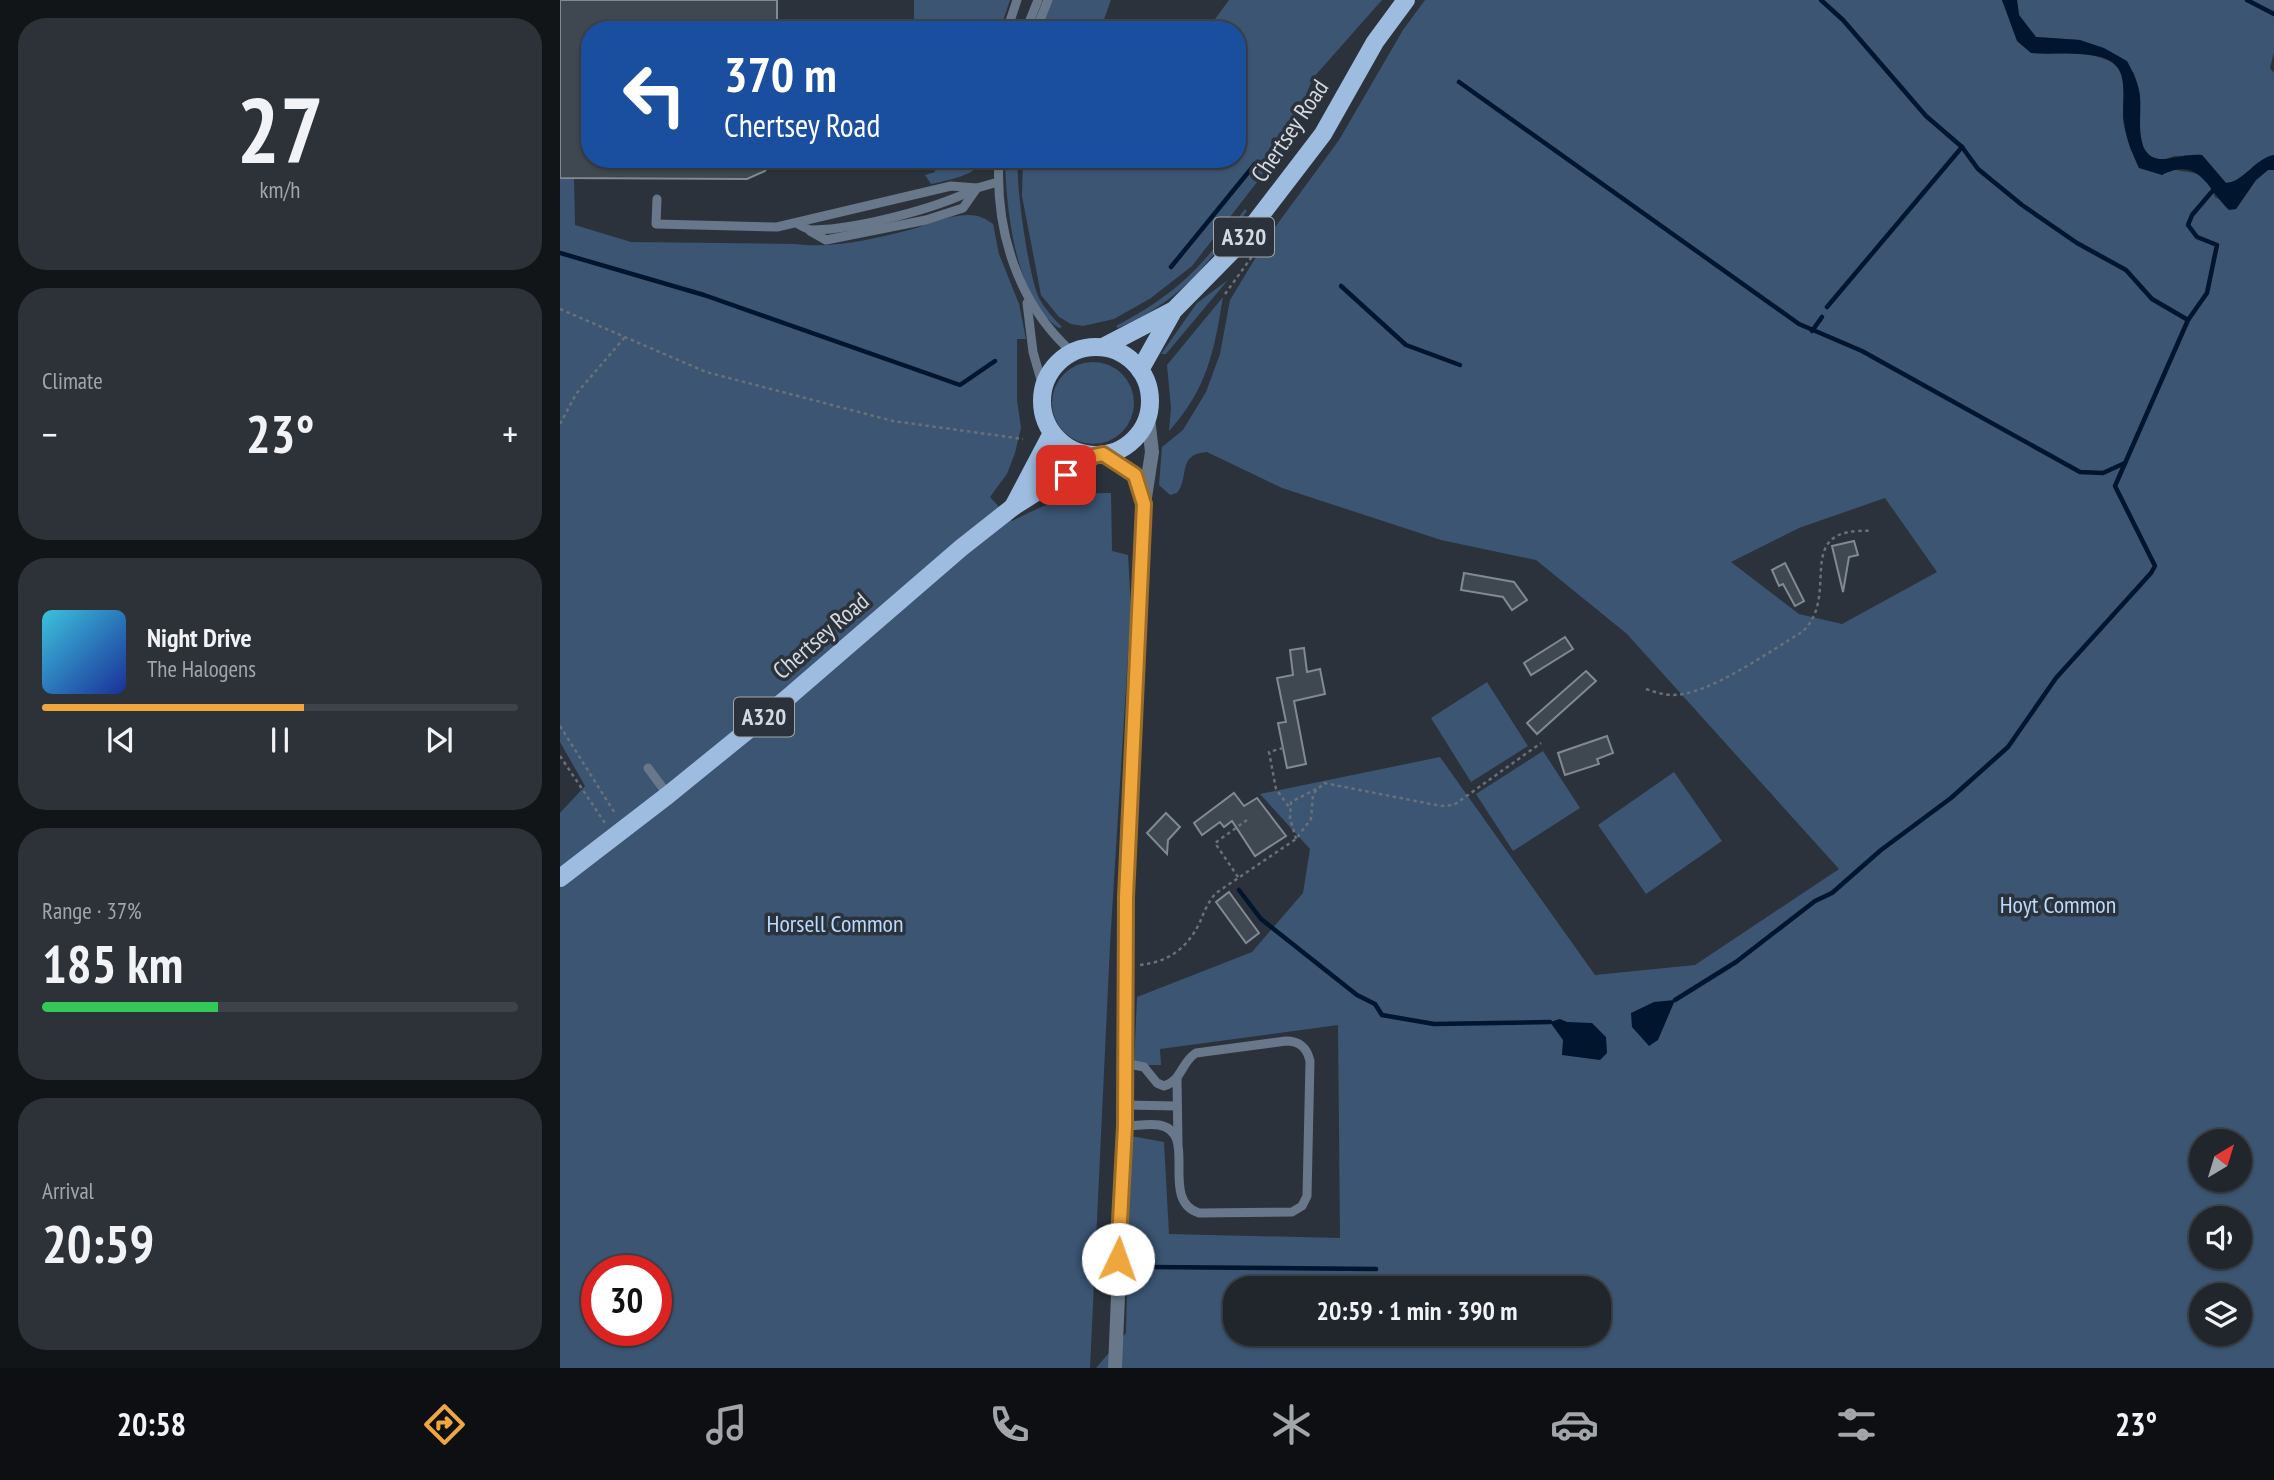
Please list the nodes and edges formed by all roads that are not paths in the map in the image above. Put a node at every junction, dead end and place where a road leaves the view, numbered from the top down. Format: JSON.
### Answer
{"nodes":[{"id":1,"x":1017,"y":0,"type":"edge"},
{"id":2,"x":1038,"y":0,"type":"edge"},
{"id":3,"x":1048,"y":0,"type":"edge"},
{"id":4,"x":1406,"y":0,"type":"edge"},
{"id":5,"x":1010,"y":21,"type":"edge"},
{"id":6,"x":1030,"y":21,"type":"edge"},
{"id":7,"x":1040,"y":21,"type":"edge"},
{"id":8,"x":999,"y":168,"type":"edge"},
{"id":9,"x":998,"y":182,"type":"junction"},
{"id":10,"x":977,"y":188,"type":"junction"},
{"id":11,"x":657,"y":199,"type":"dead end"},
{"id":12,"x":835,"y":213,"type":"junction"},
{"id":13,"x":798,"y":224,"type":"junction"},
{"id":14,"x":837,"y":226,"type":"junction"},
{"id":15,"x":810,"y":231,"type":"junction"},
{"id":16,"x":1026,"y":297,"type":"junction"},
{"id":17,"x":1174,"y":310,"type":"junction"},
{"id":18,"x":1103,"y":347,"type":"junction"},
{"id":19,"x":1072,"y":352,"type":"junction"},
{"id":20,"x":1140,"y":370,"type":"junction"},
{"id":21,"x":1043,"y":387,"type":"junction"},
{"id":22,"x":1148,"y":418,"type":"junction"},
{"id":23,"x":1052,"y":433,"type":"junction"},
{"id":24,"x":1098,"y":455,"type":"junction"},
{"id":25,"x":1144,"y":504,"type":"junction"},
{"id":26,"x":1013,"y":507,"type":"junction"},
{"id":27,"x":648,"y":768,"type":"dead end"},
{"id":28,"x":668,"y":795,"type":"junction"},
{"id":29,"x":560,"y":878,"type":"edge"},
{"id":30,"x":1124,"y":1063,"type":"junction"},
{"id":31,"x":1177,"y":1079,"type":"junction"},
{"id":32,"x":1125,"y":1105,"type":"junction"},
{"id":33,"x":1177,"y":1106,"type":"junction"},
{"id":34,"x":1125,"y":1126,"type":"junction"},
{"id":35,"x":1178,"y":1145,"type":"junction"},
{"id":36,"x":1115,"y":1368,"type":"edge"}],
"edges":[{"from":1,"to":5,"type":"lane"},
{"from":2,"to":6,"type":"lane"},
{"from":3,"to":7,"type":"lane"},
{"from":4,"to":17,"type":"main road","name":"Chertsey Road","number":"A320"},
{"from":8,"to":9,"type":"lane"},
{"from":9,"to":10,"type":"lane"},
{"from":9,"to":16,"type":"lane"},
{"from":10,"to":12,"type":"lane"},
{"from":10,"to":14,"type":"lane"},
{"from":10,"to":15,"type":"lane"},
{"from":11,"to":13,"type":"lane"},
{"from":12,"to":13,"type":"lane"},
{"from":12,"to":14,"type":"lane"},
{"from":13,"to":15,"type":"lane"},
{"from":14,"to":15,"type":"lane"},
{"from":16,"to":19,"type":"lane"},
{"from":16,"to":21,"type":"lane"},
{"from":17,"to":18,"type":"main road","name":"Chertsey Road","number":"A320"},
{"from":17,"to":20,"type":"main road","name":"Chertsey Road"},
{"from":18,"to":19,"type":"main road"},
{"from":18,"to":20,"type":"main road"},
{"from":19,"to":21,"type":"main road"},
{"from":20,"to":22,"type":"main road"},
{"from":21,"to":23,"type":"main road"},
{"from":22,"to":24,"type":"main road"},
{"from":22,"to":25,"type":"street"},
{"from":23,"to":24,"type":"main road"},
{"from":23,"to":26,"type":"main road","name":"Chertsey Road","number":"A320"},
{"from":24,"to":25,"type":"street"},
{"from":24,"to":26,"type":"main road","name":"Chertsey Road","number":"A320"},
{"from":25,"to":30,"type":"street"},
{"from":26,"to":28,"type":"main road","name":"Chertsey Road","number":"A320"},
{"from":27,"to":28,"type":"lane"},
{"from":28,"to":29,"type":"main road","name":"Chertsey Road","number":"A320"},
{"from":30,"to":31,"type":"lane"},
{"from":30,"to":32,"type":"street"},
{"from":31,"to":33,"type":"lane"},
{"from":31,"to":35,"type":"lane"},
{"from":32,"to":33,"type":"lane"},
{"from":32,"to":34,"type":"street"},
{"from":33,"to":35,"type":"lane"},
{"from":34,"to":35,"type":"lane"},
{"from":34,"to":36,"type":"street"}]}
